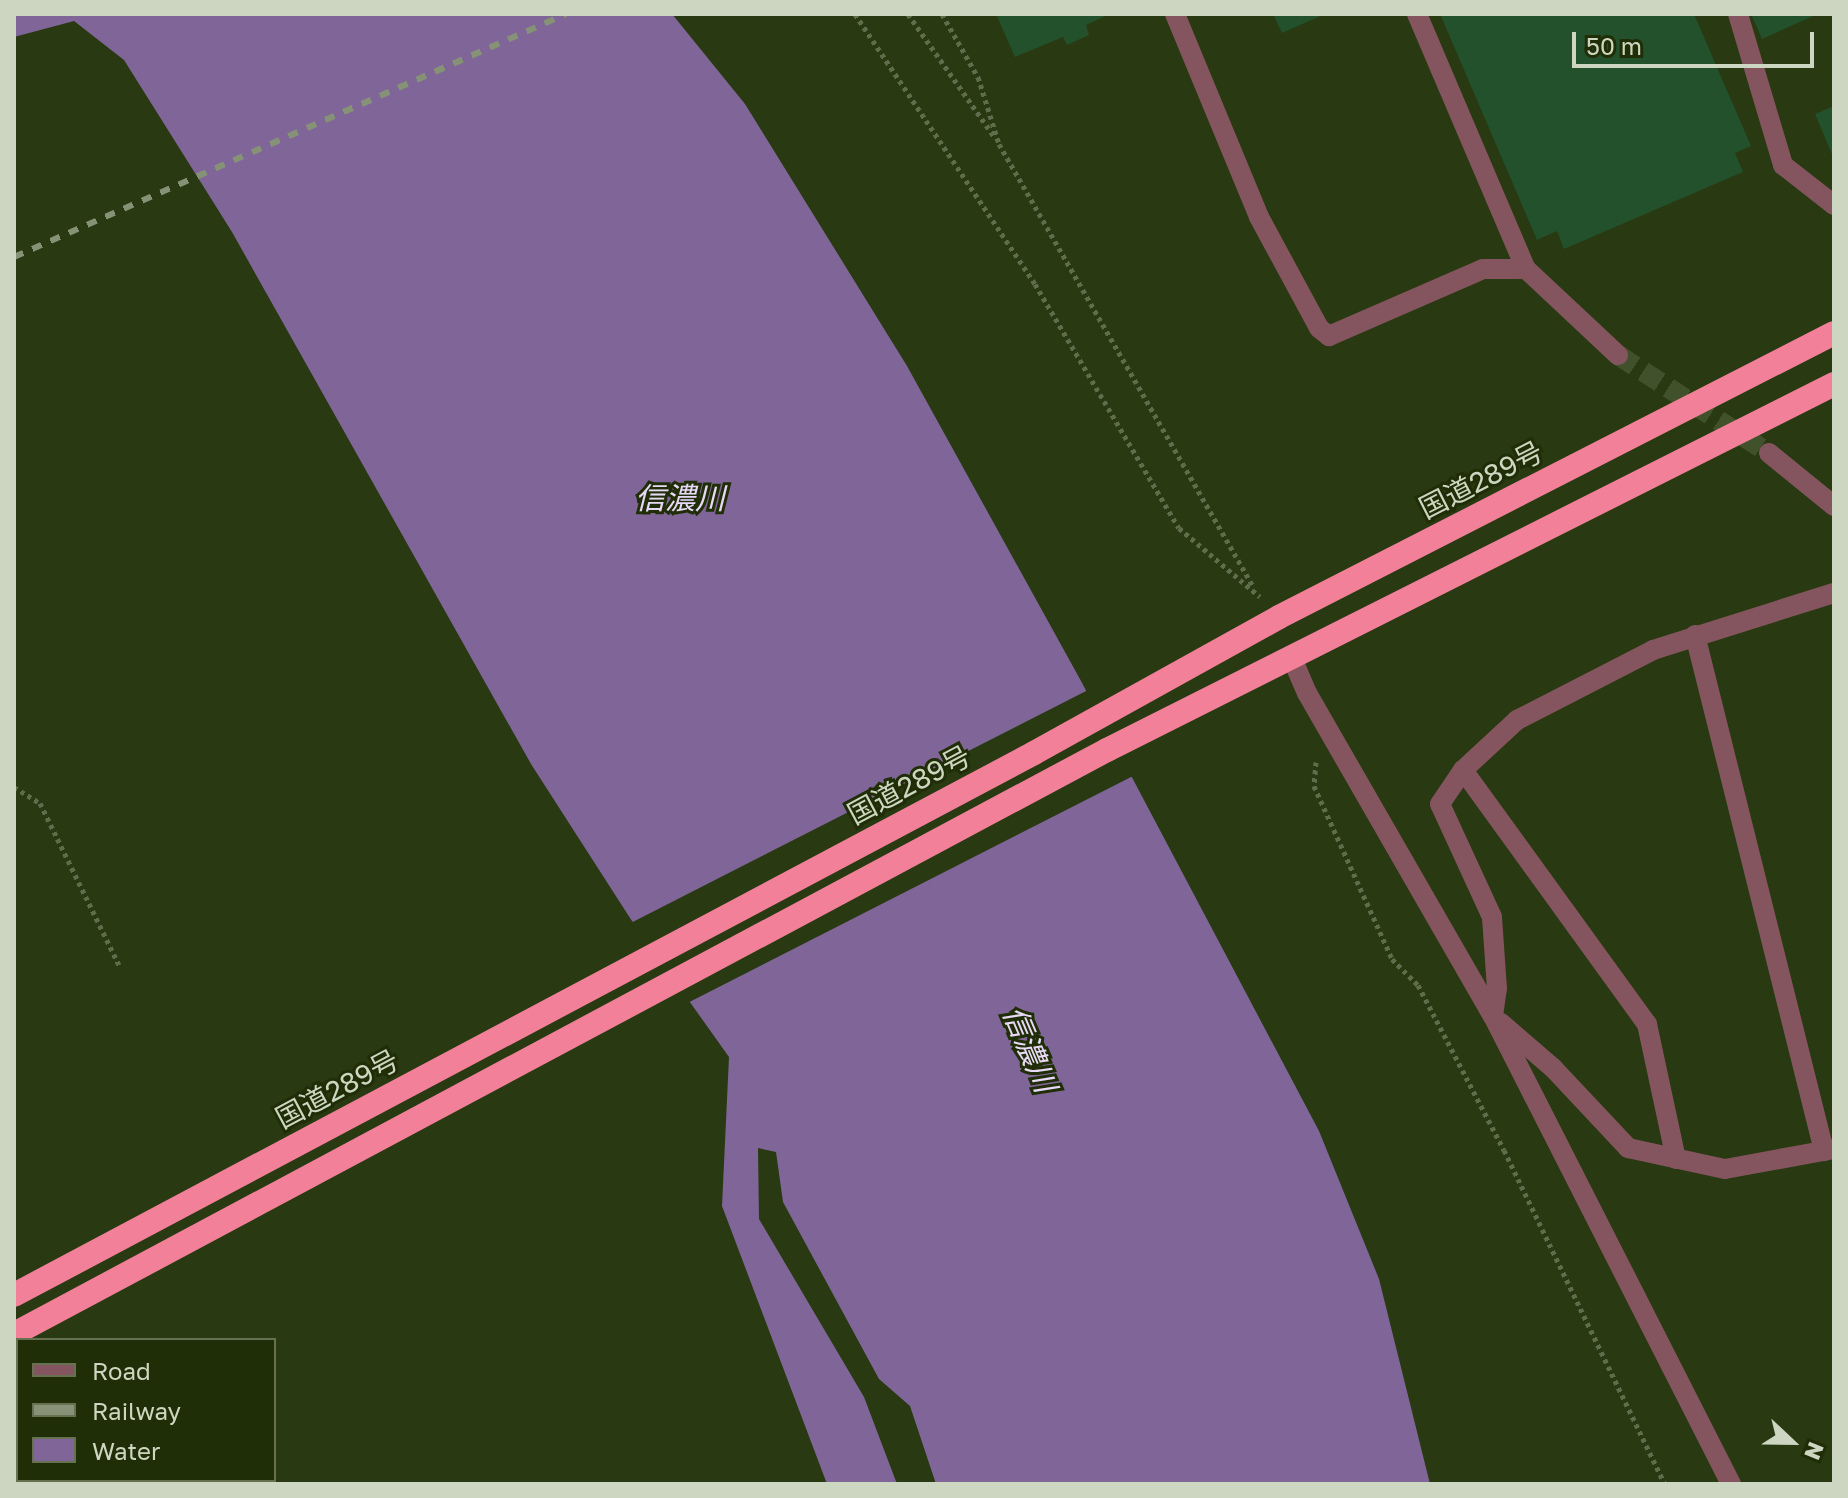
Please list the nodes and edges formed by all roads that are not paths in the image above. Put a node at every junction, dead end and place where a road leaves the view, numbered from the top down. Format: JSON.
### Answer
{"nodes":[{"id":1,"x":1175,"y":14,"type":"edge"},
{"id":2,"x":1417,"y":14,"type":"edge"},
{"id":3,"x":1738,"y":14,"type":"edge"},
{"id":4,"x":1834,"y":205,"type":"edge"},
{"id":5,"x":1526,"y":269,"type":"junction"},
{"id":6,"x":1834,"y":333,"type":"edge"},
{"id":7,"x":1618,"y":355,"type":"tunnel mouth"},
{"id":8,"x":1834,"y":384,"type":"edge"},
{"id":9,"x":1769,"y":453,"type":"tunnel mouth"},
{"id":10,"x":1834,"y":506,"type":"edge"},
{"id":11,"x":1834,"y":593,"type":"edge"},
{"id":12,"x":1695,"y":635,"type":"junction"},
{"id":13,"x":1291,"y":656,"type":"junction"},
{"id":14,"x":1463,"y":770,"type":"junction"},
{"id":15,"x":1493,"y":1016,"type":"junction"},
{"id":16,"x":1829,"y":1150,"type":"edge"},
{"id":17,"x":1676,"y":1159,"type":"junction"},
{"id":18,"x":14,"y":1295,"type":"edge"},
{"id":19,"x":14,"y":1334,"type":"edge"},
{"id":20,"x":1731,"y":1484,"type":"edge"}],
"edges":[{"from":1,"to":5,"type":"street"},
{"from":2,"to":5,"type":"street"},
{"from":3,"to":4,"type":"street"},
{"from":5,"to":7,"type":"street"},
{"from":6,"to":18,"type":"highway","name":"国道289号"},
{"from":8,"to":13,"type":"highway"},
{"from":9,"to":10,"type":"street"},
{"from":11,"to":12,"type":"street"},
{"from":12,"to":14,"type":"street"},
{"from":12,"to":16,"type":"street"},
{"from":13,"to":15,"type":"street"},
{"from":13,"to":19,"type":"highway"},
{"from":14,"to":15,"type":"street"},
{"from":14,"to":17,"type":"street"},
{"from":15,"to":17,"type":"street"},
{"from":15,"to":20,"type":"street"},
{"from":16,"to":17,"type":"street"}]}
